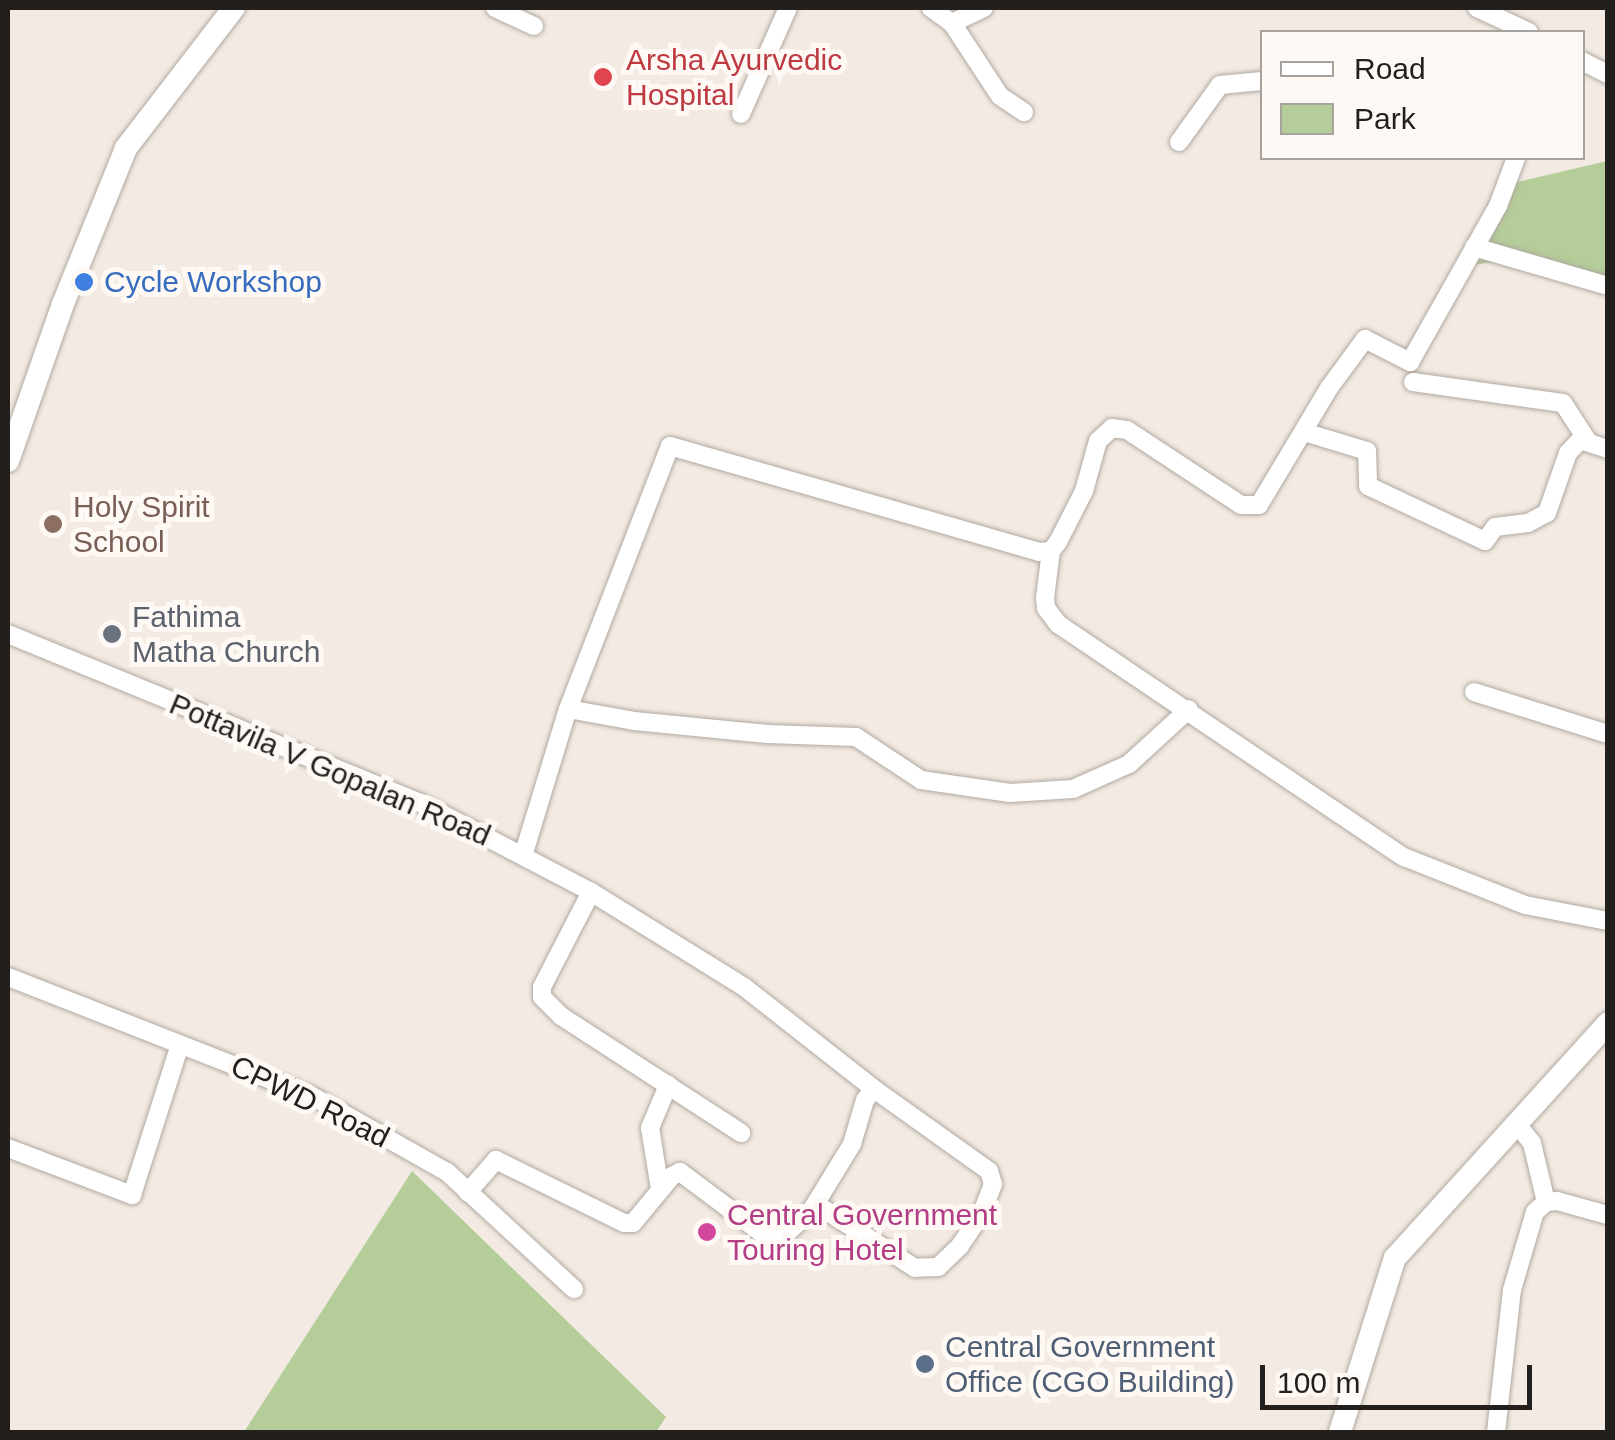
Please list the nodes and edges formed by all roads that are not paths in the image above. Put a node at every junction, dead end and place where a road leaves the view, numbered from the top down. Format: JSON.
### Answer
{"nodes":[{"id":1,"x":234,"y":8,"type":"edge"},
{"id":2,"x":494,"y":8,"type":"edge"},
{"id":3,"x":788,"y":8,"type":"edge"},
{"id":4,"x":931,"y":8,"type":"edge"},
{"id":5,"x":984,"y":8,"type":"edge"},
{"id":6,"x":1476,"y":8,"type":"edge"},
{"id":7,"x":952,"y":23,"type":"junction"},
{"id":8,"x":534,"y":26,"type":"dead end"},
{"id":9,"x":1525,"y":30,"type":"edge"},
{"id":10,"x":1585,"y":62,"type":"edge"},
{"id":11,"x":1608,"y":74,"type":"edge"},
{"id":12,"x":1260,"y":81,"type":"edge"},
{"id":13,"x":1024,"y":112,"type":"dead end"},
{"id":14,"x":742,"y":114,"type":"dead end"},
{"id":15,"x":1179,"y":142,"type":"dead end"},
{"id":16,"x":1515,"y":160,"type":"edge"},
{"id":17,"x":1474,"y":247,"type":"junction"},
{"id":18,"x":1608,"y":286,"type":"edge"},
{"id":19,"x":1413,"y":382,"type":"dead end"},
{"id":20,"x":1304,"y":432,"type":"junction"},
{"id":21,"x":1588,"y":440,"type":"junction"},
{"id":22,"x":1608,"y":449,"type":"edge"},
{"id":23,"x":8,"y":460,"type":"edge"},
{"id":24,"x":1050,"y":551,"type":"junction"},
{"id":25,"x":8,"y":634,"type":"edge"},
{"id":26,"x":1474,"y":692,"type":"dead end"},
{"id":27,"x":568,"y":708,"type":"junction"},
{"id":28,"x":1189,"y":709,"type":"junction"},
{"id":29,"x":1608,"y":734,"type":"edge"},
{"id":30,"x":523,"y":856,"type":"junction"},
{"id":31,"x":591,"y":892,"type":"junction"},
{"id":32,"x":1608,"y":921,"type":"edge"},
{"id":33,"x":12,"y":979,"type":"edge"},
{"id":34,"x":8,"y":999,"type":"edge"},
{"id":35,"x":1608,"y":1023,"type":"edge"},
{"id":36,"x":180,"y":1045,"type":"junction"},
{"id":37,"x":668,"y":1085,"type":"junction"},
{"id":38,"x":874,"y":1089,"type":"junction"},
{"id":39,"x":1517,"y":1124,"type":"junction"},
{"id":40,"x":741,"y":1133,"type":"dead end"},
{"id":41,"x":8,"y":1148,"type":"edge"},
{"id":42,"x":660,"y":1190,"type":"junction"},
{"id":43,"x":468,"y":1192,"type":"junction"},
{"id":44,"x":1546,"y":1202,"type":"junction"},
{"id":45,"x":811,"y":1211,"type":"junction"},
{"id":46,"x":1608,"y":1215,"type":"edge"},
{"id":47,"x":574,"y":1289,"type":"dead end"},
{"id":48,"x":1340,"y":1432,"type":"edge"},
{"id":49,"x":1496,"y":1432,"type":"edge"}],
"edges":[{"from":1,"to":23,"type":"street"},
{"from":2,"to":8,"type":"street"},
{"from":3,"to":14,"type":"street"},
{"from":4,"to":7,"type":"street"},
{"from":5,"to":7,"type":"street"},
{"from":6,"to":9,"type":"street"},
{"from":7,"to":13,"type":"street"},
{"from":10,"to":11,"type":"street"},
{"from":12,"to":15,"type":"street"},
{"from":16,"to":17,"type":"street"},
{"from":17,"to":18,"type":"street"},
{"from":17,"to":20,"type":"street"},
{"from":19,"to":21,"type":"street"},
{"from":20,"to":21,"type":"street"},
{"from":20,"to":24,"type":"street"},
{"from":21,"to":22,"type":"street"},
{"from":24,"to":27,"type":"street"},
{"from":24,"to":28,"type":"street"},
{"from":25,"to":30,"type":"street","name":"Pottavila V Gopalan Road"},
{"from":26,"to":29,"type":"street"},
{"from":27,"to":28,"type":"street"},
{"from":27,"to":30,"type":"street"},
{"from":28,"to":32,"type":"street"},
{"from":30,"to":31,"type":"street","name":"Pottavila V Gopalan Road"},
{"from":31,"to":37,"type":"street"},
{"from":31,"to":38,"type":"street","name":"Pottavila V Gopalan Road"},
{"from":33,"to":34,"type":"street"},
{"from":33,"to":36,"type":"street","name":"CPWD Road"},
{"from":35,"to":39,"type":"street"},
{"from":36,"to":41,"type":"street"},
{"from":36,"to":43,"type":"street","name":"CPWD Road"},
{"from":37,"to":40,"type":"street"},
{"from":37,"to":42,"type":"street"},
{"from":38,"to":45,"type":"street"},
{"from":38,"to":45,"type":"street","name":"Pottavila V Gopalan Road"},
{"from":39,"to":44,"type":"street"},
{"from":39,"to":48,"type":"street"},
{"from":42,"to":43,"type":"street"},
{"from":42,"to":45,"type":"street"},
{"from":43,"to":47,"type":"street","name":"CPWD Road"},
{"from":44,"to":46,"type":"street"},
{"from":44,"to":49,"type":"street"}]}
